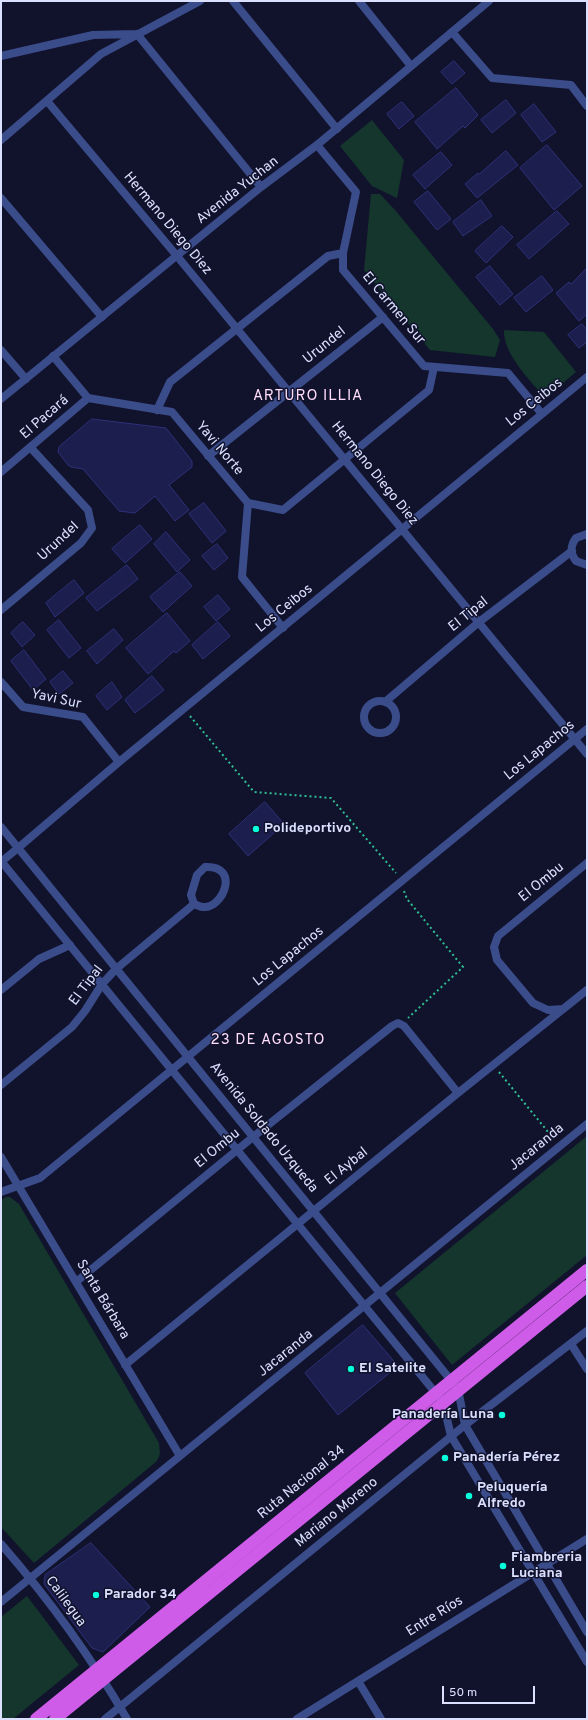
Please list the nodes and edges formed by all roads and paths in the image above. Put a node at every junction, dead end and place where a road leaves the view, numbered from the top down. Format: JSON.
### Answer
{"nodes":[{"id":1,"x":200,"y":1,"type":"edge"},
{"id":2,"x":233,"y":1,"type":"edge"},
{"id":3,"x":359,"y":1,"type":"edge"},
{"id":4,"x":489,"y":1,"type":"edge"},
{"id":5,"x":452,"y":32,"type":"junction"},
{"id":6,"x":137,"y":34,"type":"junction"},
{"id":7,"x":1,"y":56,"type":"edge"},
{"id":8,"x":411,"y":66,"type":"junction"},
{"id":9,"x":47,"y":101,"type":"junction"},
{"id":10,"x":587,"y":106,"type":"edge"},
{"id":11,"x":336,"y":129,"type":"junction"},
{"id":12,"x":1,"y":140,"type":"edge"},
{"id":13,"x":317,"y":145,"type":"junction"},
{"id":14,"x":261,"y":187,"type":"junction"},
{"id":15,"x":1,"y":198,"type":"edge"},
{"id":16,"x":343,"y":253,"type":"junction"},
{"id":17,"x":177,"y":256,"type":"junction"},
{"id":18,"x":102,"y":317,"type":"junction"},
{"id":19,"x":383,"y":317,"type":"junction"},
{"id":20,"x":237,"y":329,"type":"junction"},
{"id":21,"x":1,"y":350,"type":"edge"},
{"id":22,"x":54,"y":356,"type":"junction"},
{"id":23,"x":434,"y":367,"type":"junction"},
{"id":24,"x":587,"y":377,"type":"edge"},
{"id":25,"x":26,"y":379,"type":"junction"},
{"id":26,"x":289,"y":392,"type":"junction"},
{"id":27,"x":88,"y":398,"type":"junction"},
{"id":28,"x":1,"y":399,"type":"edge"},
{"id":29,"x":157,"y":410,"type":"junction"},
{"id":30,"x":542,"y":414,"type":"junction"},
{"id":31,"x":31,"y":448,"type":"junction"},
{"id":32,"x":208,"y":456,"type":"junction"},
{"id":33,"x":344,"y":459,"type":"junction"},
{"id":34,"x":1,"y":472,"type":"edge"},
{"id":35,"x":248,"y":503,"type":"junction"},
{"id":36,"x":402,"y":529,"type":"junction"},
{"id":37,"x":587,"y":534,"type":"edge"},
{"id":38,"x":572,"y":551,"type":"junction"},
{"id":39,"x":587,"y":565,"type":"edge"},
{"id":40,"x":1,"y":610,"type":"edge"},
{"id":41,"x":479,"y":622,"type":"junction"},
{"id":42,"x":283,"y":628,"type":"junction"},
{"id":43,"x":1,"y":682,"type":"edge"},
{"id":44,"x":385,"y":702,"type":"junction"},
{"id":45,"x":184,"y":709,"type":"junction"},
{"id":46,"x":587,"y":729,"type":"edge"},
{"id":47,"x":575,"y":739,"type":"junction"},
{"id":48,"x":587,"y":754,"type":"edge"},
{"id":49,"x":120,"y":762,"type":"junction"},
{"id":50,"x":1,"y":827,"type":"edge"},
{"id":51,"x":18,"y":848,"type":"junction"},
{"id":52,"x":1,"y":861,"type":"edge"},
{"id":53,"x":587,"y":863,"type":"edge"},
{"id":54,"x":400,"y":883,"type":"junction"},
{"id":55,"x":194,"y":904,"type":"junction"},
{"id":56,"x":70,"y":945,"type":"junction"},
{"id":57,"x":116,"y":968,"type":"junction"},
{"id":58,"x":102,"y":984,"type":"junction"},
{"id":59,"x":1,"y":990,"type":"edge"},
{"id":60,"x":587,"y":990,"type":"edge"},
{"id":61,"x":563,"y":1009,"type":"junction"},
{"id":62,"x":400,"y":1024,"type":"junction"},
{"id":63,"x":188,"y":1057,"type":"junction"},
{"id":64,"x":494,"y":1065,"type":"junction"},
{"id":65,"x":172,"y":1070,"type":"junction"},
{"id":66,"x":1,"y":1085,"type":"edge"},
{"id":67,"x":458,"y":1093,"type":"junction"},
{"id":68,"x":587,"y":1124,"type":"edge"},
{"id":69,"x":253,"y":1137,"type":"junction"},
{"id":70,"x":560,"y":1146,"type":"junction"},
{"id":71,"x":237,"y":1150,"type":"junction"},
{"id":72,"x":1,"y":1157,"type":"edge"},
{"id":73,"x":18,"y":1185,"type":"junction"},
{"id":74,"x":1,"y":1192,"type":"edge"},
{"id":75,"x":314,"y":1211,"type":"junction"},
{"id":76,"x":298,"y":1225,"type":"junction"},
{"id":77,"x":587,"y":1270,"type":"edge"},
{"id":78,"x":76,"y":1282,"type":"junction"},
{"id":79,"x":587,"y":1286,"type":"edge"},
{"id":80,"x":380,"y":1293,"type":"junction"},
{"id":81,"x":365,"y":1306,"type":"junction"},
{"id":82,"x":587,"y":1331,"type":"edge"},
{"id":83,"x":571,"y":1344,"type":"junction"},
{"id":84,"x":126,"y":1365,"type":"junction"},
{"id":85,"x":587,"y":1369,"type":"edge"},
{"id":86,"x":455,"y":1385,"type":"junction"},
{"id":87,"x":439,"y":1397,"type":"junction"},
{"id":88,"x":465,"y":1425,"type":"junction"},
{"id":89,"x":451,"y":1436,"type":"junction"},
{"id":90,"x":180,"y":1456,"type":"junction"},
{"id":91,"x":587,"y":1539,"type":"edge"},
{"id":92,"x":1,"y":1544,"type":"edge"},
{"id":93,"x":546,"y":1564,"type":"junction"},
{"id":94,"x":533,"y":1572,"type":"junction"},
{"id":95,"x":31,"y":1578,"type":"junction"},
{"id":96,"x":1,"y":1602,"type":"edge"},
{"id":97,"x":587,"y":1632,"type":"edge"},
{"id":98,"x":587,"y":1662,"type":"edge"},
{"id":99,"x":100,"y":1674,"type":"junction"},
{"id":100,"x":358,"y":1681,"type":"junction"},
{"id":101,"x":120,"y":1707,"type":"junction"},
{"id":102,"x":36,"y":1719,"type":"edge"},
{"id":103,"x":55,"y":1719,"type":"edge"},
{"id":104,"x":105,"y":1719,"type":"edge"},
{"id":105,"x":127,"y":1719,"type":"edge"},
{"id":106,"x":297,"y":1719,"type":"edge"},
{"id":107,"x":381,"y":1719,"type":"edge"}],
"edges":[{"from":1,"to":6,"type":"street"},
{"from":2,"to":11,"type":"street"},
{"from":3,"to":8,"type":"street"},
{"from":4,"to":5,"type":"street","name":"Avenida Yuchan"},
{"from":5,"to":8,"type":"street","name":"Avenida Yuchan"},
{"from":5,"to":10,"type":"street"},
{"from":6,"to":7,"type":"street"},
{"from":6,"to":9,"type":"street"},
{"from":6,"to":14,"type":"street"},
{"from":8,"to":11,"type":"street","name":"Avenida Yuchan"},
{"from":9,"to":12,"type":"street"},
{"from":9,"to":17,"type":"street","name":"Hermano Diego Diez"},
{"from":11,"to":13,"type":"street","name":"Avenida Yuchan"},
{"from":13,"to":14,"type":"street","name":"Avenida Yuchan"},
{"from":13,"to":16,"type":"street","name":"El Carmen Sur"},
{"from":14,"to":17,"type":"street","name":"Avenida Yuchan"},
{"from":15,"to":18,"type":"street"},
{"from":16,"to":19,"type":"street","name":"El Carmen Sur"},
{"from":16,"to":20,"type":"street"},
{"from":17,"to":18,"type":"street","name":"Avenida Yuchan"},
{"from":17,"to":20,"type":"street","name":"Hermano Diego Diez"},
{"from":18,"to":22,"type":"street","name":"Avenida Yuchan"},
{"from":19,"to":23,"type":"street","name":"El Carmen Sur"},
{"from":19,"to":26,"type":"street","name":"Urundel"},
{"from":20,"to":26,"type":"street","name":"Hermano Diego Diez"},
{"from":20,"to":29,"type":"street"},
{"from":21,"to":25,"type":"street"},
{"from":22,"to":25,"type":"street","name":"Avenida Yuchan"},
{"from":22,"to":27,"type":"street"},
{"from":23,"to":30,"type":"street","name":"El Carmen Sur"},
{"from":23,"to":33,"type":"street"},
{"from":24,"to":30,"type":"street","name":"Los Ceibos"},
{"from":25,"to":28,"type":"street","name":"Avenida Yuchan"},
{"from":26,"to":32,"type":"street","name":"Urundel"},
{"from":26,"to":33,"type":"street","name":"Hermano Diego Diez"},
{"from":27,"to":29,"type":"street","name":"Yavi Norte"},
{"from":27,"to":31,"type":"street","name":"El Pacará"},
{"from":29,"to":32,"type":"street","name":"Yavi Norte"},
{"from":30,"to":36,"type":"street","name":"Los Ceibos"},
{"from":31,"to":34,"type":"street","name":"El Pacará"},
{"from":31,"to":40,"type":"street","name":"Urundel"},
{"from":32,"to":35,"type":"street","name":"Yavi Norte"},
{"from":33,"to":35,"type":"street"},
{"from":33,"to":36,"type":"street","name":"Hermano Diego Diez"},
{"from":35,"to":42,"type":"street"},
{"from":36,"to":41,"type":"street","name":"Hermano Diego Diez"},
{"from":36,"to":42,"type":"street","name":"Los Ceibos"},
{"from":37,"to":38,"type":"street","name":"El Tipal"},
{"from":38,"to":39,"type":"street"},
{"from":38,"to":41,"type":"street","name":"El Tipal"},
{"from":41,"to":44,"type":"street","name":"El Tipal"},
{"from":41,"to":47,"type":"street","name":"Hermano Diego Diez"},
{"from":42,"to":45,"type":"street","name":"Los Ceibos"},
{"from":43,"to":49,"type":"street","name":"Yavi Sur"},
{"from":44,"to":44,"type":"street","name":"El Tipal"},
{"from":45,"to":49,"type":"street","name":"Los Ceibos"},
{"from":45,"to":54,"type":"path"},
{"from":46,"to":47,"type":"street","name":"Los Lapachos"},
{"from":47,"to":48,"type":"street","name":"Hermano Diego Diez"},
{"from":47,"to":54,"type":"street","name":"Los Lapachos"},
{"from":49,"to":51,"type":"street","name":"Los Ceibos"},
{"from":50,"to":51,"type":"street","name":"Avenida Soldado Uzqueda"},
{"from":51,"to":52,"type":"street","name":"Los Ceibos"},
{"from":51,"to":57,"type":"street","name":"Avenida Soldado Uzqueda"},
{"from":52,"to":56,"type":"street"},
{"from":53,"to":61,"type":"street","name":"El Ombu"},
{"from":54,"to":62,"type":"path"},
{"from":54,"to":63,"type":"street","name":"Los Lapachos"},
{"from":55,"to":55,"type":"street"},
{"from":55,"to":57,"type":"street","name":"El Tipal"},
{"from":56,"to":58,"type":"street"},
{"from":56,"to":59,"type":"street"},
{"from":57,"to":58,"type":"street","name":"El Tipal"},
{"from":57,"to":63,"type":"street","name":"Avenida Soldado Uzqueda"},
{"from":58,"to":65,"type":"street"},
{"from":58,"to":66,"type":"street","name":"El Tipal"},
{"from":60,"to":61,"type":"street","name":"El Aybal"},
{"from":61,"to":64,"type":"street","name":"El Aybal"},
{"from":62,"to":67,"type":"street"},
{"from":62,"to":69,"type":"street","name":"El Ombu"},
{"from":63,"to":65,"type":"street","name":"Los Lapachos"},
{"from":63,"to":69,"type":"street","name":"Avenida Soldado Uzqueda"},
{"from":64,"to":67,"type":"street","name":"El Aybal"},
{"from":64,"to":70,"type":"path"},
{"from":65,"to":71,"type":"street"},
{"from":65,"to":73,"type":"street","name":"Los Lapachos"},
{"from":67,"to":75,"type":"street","name":"El Aybal"},
{"from":68,"to":70,"type":"street","name":"Jacaranda"},
{"from":69,"to":71,"type":"street","name":"El Ombu"},
{"from":69,"to":75,"type":"street","name":"Avenida Soldado Uzqueda"},
{"from":70,"to":80,"type":"street","name":"Jacaranda"},
{"from":71,"to":76,"type":"street"},
{"from":71,"to":78,"type":"street","name":"El Ombu"},
{"from":72,"to":73,"type":"street","name":"Santa Bárbara"},
{"from":73,"to":74,"type":"street","name":"Los Lapachos"},
{"from":73,"to":78,"type":"street","name":"Santa Bárbara"},
{"from":75,"to":76,"type":"street","name":"El Aybal"},
{"from":75,"to":80,"type":"street","name":"Avenida Soldado Uzqueda"},
{"from":76,"to":81,"type":"street"},
{"from":76,"to":84,"type":"street","name":"El Aybal"},
{"from":77,"to":86,"type":"highway","name":"Ruta Nacional 34"},
{"from":78,"to":84,"type":"street","name":"Santa Bárbara"},
{"from":79,"to":86,"type":"highway","name":"Ruta Nacional 34"},
{"from":80,"to":81,"type":"street","name":"Jacaranda"},
{"from":80,"to":86,"type":"street","name":"Avenida Soldado Uzqueda"},
{"from":81,"to":87,"type":"street"},
{"from":81,"to":90,"type":"street","name":"Jacaranda"},
{"from":82,"to":83,"type":"street","name":"Mariano Moreno"},
{"from":83,"to":85,"type":"street"},
{"from":83,"to":88,"type":"street","name":"Mariano Moreno"},
{"from":84,"to":90,"type":"street","name":"Santa Bárbara"},
{"from":86,"to":87,"type":"highway","name":"Ruta Nacional 34"},
{"from":86,"to":88,"type":"street"},
{"from":87,"to":89,"type":"street"},
{"from":87,"to":99,"type":"highway","name":"Ruta Nacional 34"},
{"from":88,"to":89,"type":"street","name":"Mariano Moreno"},
{"from":88,"to":93,"type":"street"},
{"from":89,"to":94,"type":"street"},
{"from":89,"to":101,"type":"street","name":"Mariano Moreno"},
{"from":90,"to":95,"type":"street","name":"Jacaranda"},
{"from":91,"to":93,"type":"street","name":"Entre Ríos"},
{"from":92,"to":95,"type":"street","name":"Calilegua"},
{"from":93,"to":94,"type":"street","name":"Entre Ríos"},
{"from":93,"to":97,"type":"street"},
{"from":94,"to":98,"type":"street"},
{"from":94,"to":100,"type":"street","name":"Entre Ríos"},
{"from":95,"to":96,"type":"street","name":"Jacaranda"},
{"from":95,"to":99,"type":"street","name":"Calilegua"},
{"from":99,"to":101,"type":"street","name":"Calilegua"},
{"from":99,"to":102,"type":"highway","name":"Ruta Nacional 34"},
{"from":99,"to":103,"type":"highway","name":"Ruta Nacional 34"},
{"from":100,"to":106,"type":"street","name":"Entre Ríos"},
{"from":100,"to":107,"type":"street"},
{"from":101,"to":104,"type":"street","name":"Mariano Moreno"},
{"from":101,"to":105,"type":"street","name":"Calilegua"}]}
